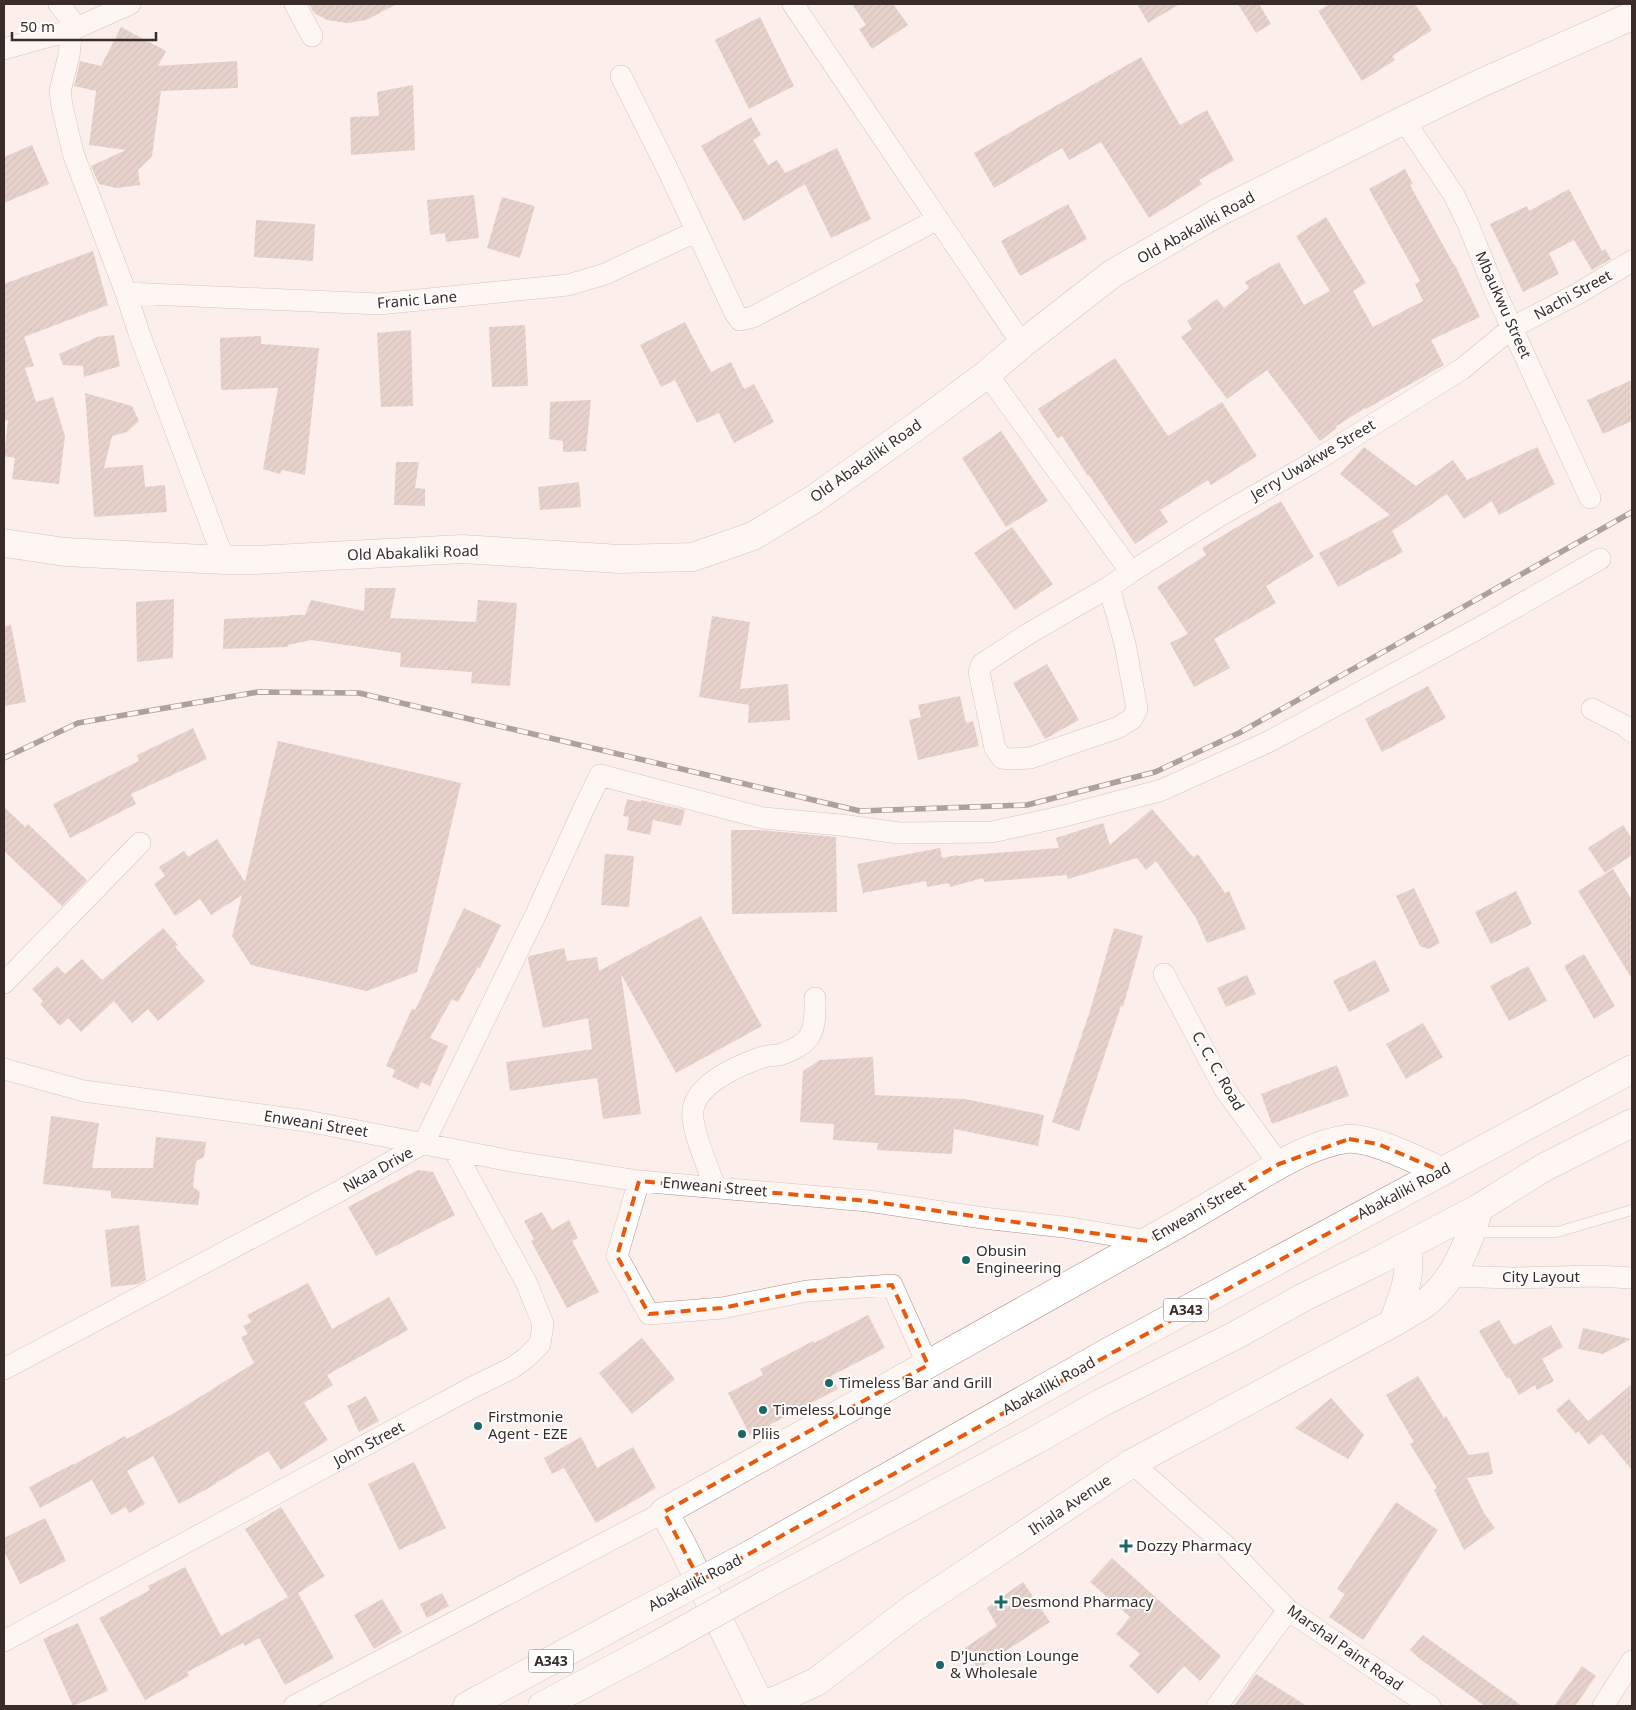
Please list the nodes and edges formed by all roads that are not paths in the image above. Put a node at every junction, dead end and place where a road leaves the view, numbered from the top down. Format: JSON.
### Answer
{"nodes":[{"id":1,"x":59,"y":4,"type":"edge"},
{"id":2,"x":130,"y":4,"type":"edge"},
{"id":3,"x":295,"y":4,"type":"edge"},
{"id":4,"x":793,"y":4,"type":"edge"},
{"id":5,"x":1632,"y":16,"type":"edge"},
{"id":6,"x":72,"y":30,"type":"junction"},
{"id":7,"x":312,"y":36,"type":"dead end"},
{"id":8,"x":4,"y":48,"type":"edge"},
{"id":9,"x":622,"y":76,"type":"dead end"},
{"id":10,"x":1404,"y":120,"type":"junction"},
{"id":11,"x":938,"y":219,"type":"junction"},
{"id":12,"x":697,"y":231,"type":"junction"},
{"id":13,"x":1632,"y":261,"type":"edge"},
{"id":14,"x":126,"y":293,"type":"junction"},
{"id":15,"x":1513,"y":327,"type":"junction"},
{"id":16,"x":1022,"y":344,"type":"junction"},
{"id":17,"x":987,"y":374,"type":"junction"},
{"id":18,"x":1590,"y":498,"type":"dead end"},
{"id":19,"x":4,"y":543,"type":"edge"},
{"id":20,"x":1600,"y":559,"type":"dead end"},
{"id":21,"x":224,"y":560,"type":"junction"},
{"id":22,"x":1130,"y":572,"type":"junction"},
{"id":23,"x":1110,"y":587,"type":"junction"},
{"id":24,"x":1592,"y":708,"type":"dead end"},
{"id":25,"x":1632,"y":732,"type":"edge"},
{"id":26,"x":140,"y":843,"type":"dead end"},
{"id":27,"x":1164,"y":974,"type":"dead end"},
{"id":28,"x":4,"y":983,"type":"edge"},
{"id":29,"x":815,"y":998,"type":"dead end"},
{"id":30,"x":4,"y":1069,"type":"edge"},
{"id":31,"x":1632,"y":1069,"type":"edge"},
{"id":32,"x":1632,"y":1124,"type":"edge"},
{"id":33,"x":424,"y":1144,"type":"junction"},
{"id":34,"x":454,"y":1150,"type":"junction"},
{"id":35,"x":1406,"y":1156,"type":"junction"},
{"id":36,"x":1279,"y":1164,"type":"junction"},
{"id":37,"x":1441,"y":1171,"type":"junction"},
{"id":38,"x":639,"y":1181,"type":"junction"},
{"id":39,"x":715,"y":1187,"type":"junction"},
{"id":40,"x":1405,"y":1191,"type":"junction"},
{"id":41,"x":1632,"y":1210,"type":"edge"},
{"id":42,"x":1475,"y":1220,"type":"junction"},
{"id":43,"x":1148,"y":1240,"type":"junction"},
{"id":44,"x":1402,"y":1248,"type":"junction"},
{"id":45,"x":1450,"y":1276,"type":"junction"},
{"id":46,"x":1632,"y":1278,"type":"edge"},
{"id":47,"x":1393,"y":1323,"type":"junction"},
{"id":48,"x":928,"y":1365,"type":"junction"},
{"id":49,"x":4,"y":1369,"type":"edge"},
{"id":50,"x":1132,"y":1463,"type":"junction"},
{"id":51,"x":664,"y":1512,"type":"junction"},
{"id":52,"x":1288,"y":1610,"type":"junction"},
{"id":53,"x":4,"y":1641,"type":"edge"},
{"id":54,"x":1632,"y":1660,"type":"edge"},
{"id":55,"x":294,"y":1706,"type":"edge"},
{"id":56,"x":467,"y":1706,"type":"edge"},
{"id":57,"x":542,"y":1706,"type":"edge"},
{"id":58,"x":759,"y":1706,"type":"edge"},
{"id":59,"x":1217,"y":1706,"type":"edge"},
{"id":60,"x":1430,"y":1706,"type":"edge"},
{"id":61,"x":1603,"y":1706,"type":"edge"}],
"edges":[{"from":1,"to":6,"type":"street"},
{"from":2,"to":6,"type":"street"},
{"from":3,"to":7,"type":"street"},
{"from":4,"to":11,"type":"street"},
{"from":5,"to":10,"type":"main road","name":"Old Abakaliki Road"},
{"from":6,"to":8,"type":"street"},
{"from":6,"to":14,"type":"street"},
{"from":9,"to":12,"type":"street"},
{"from":10,"to":15,"type":"street","name":"Mbaukwu Street"},
{"from":10,"to":16,"type":"main road","name":"Old Abakaliki Road"},
{"from":11,"to":12,"type":"street"},
{"from":11,"to":16,"type":"street"},
{"from":12,"to":14,"type":"street","name":"Franic Lane"},
{"from":13,"to":15,"type":"street","name":"Nachi Street"},
{"from":14,"to":21,"type":"street"},
{"from":15,"to":18,"type":"street","name":"Mbaukwu Street"},
{"from":15,"to":22,"type":"street","name":"Jerry Uwakwe Street"},
{"from":16,"to":17,"type":"main road","name":"Old Abakaliki Road"},
{"from":17,"to":21,"type":"main road","name":"Old Abakaliki Road"},
{"from":17,"to":22,"type":"street"},
{"from":19,"to":21,"type":"main road","name":"Old Abakaliki Road"},
{"from":20,"to":33,"type":"street","name":"Nkaa Drive"},
{"from":22,"to":23,"type":"street","name":"Jerry Uwakwe Street"},
{"from":23,"to":23,"type":"street","name":"Jerry Uwakwe Street"},
{"from":24,"to":25,"type":"street"},
{"from":26,"to":28,"type":"street"},
{"from":27,"to":36,"type":"street","name":"C. C. C. Road"},
{"from":29,"to":39,"type":"street"},
{"from":30,"to":33,"type":"street","name":"Enweani Street"},
{"from":31,"to":37,"type":"main road","name":"Abakaliki Road","number":"A343"},
{"from":32,"to":42,"type":"main road","number":"A343"},
{"from":33,"to":34,"type":"street","name":"Enweani Street"},
{"from":33,"to":49,"type":"street","name":"Nkaa Drive"},
{"from":34,"to":38,"type":"street","name":"Enweani Street"},
{"from":34,"to":53,"type":"street","name":"John Street"},
{"from":35,"to":36,"type":"main road","name":"Enweani Street"},
{"from":35,"to":37,"type":"main road","name":"Enweani Street"},
{"from":35,"to":40,"type":"main road"},
{"from":36,"to":43,"type":"main road","name":"Enweani Street"},
{"from":37,"to":40,"type":"main road","name":"Abakaliki Road","number":"A343"},
{"from":38,"to":39,"type":"street","name":"Enweani Street"},
{"from":38,"to":48,"type":"street"},
{"from":39,"to":43,"type":"street","name":"Enweani Street"},
{"from":40,"to":56,"type":"main road","name":"Abakaliki Road","number":"A343","bridge":true},
{"from":41,"to":42,"type":"lane"},
{"from":42,"to":44,"type":"main road","number":"A343"},
{"from":42,"to":45,"type":"main road","name":"Ihiala Avenue"},
{"from":43,"to":48,"type":"main road"},
{"from":44,"to":47,"type":"main road"},
{"from":44,"to":57,"type":"main road","number":"A343","bridge":true},
{"from":45,"to":46,"type":"street","name":"City Layout"},
{"from":45,"to":47,"type":"main road","name":"Ihiala Avenue"},
{"from":47,"to":50,"type":"main road","name":"Ihiala Avenue"},
{"from":48,"to":51,"type":"main road"},
{"from":50,"to":52,"type":"street","name":"Marshal Paint Road"},
{"from":50,"to":58,"type":"main road","name":"Ihiala Avenue"},
{"from":51,"to":55,"type":"street"},
{"from":51,"to":58,"type":"main road"},
{"from":52,"to":59,"type":"street"},
{"from":52,"to":60,"type":"street","name":"Marshal Paint Road"},
{"from":54,"to":61,"type":"street"}]}
